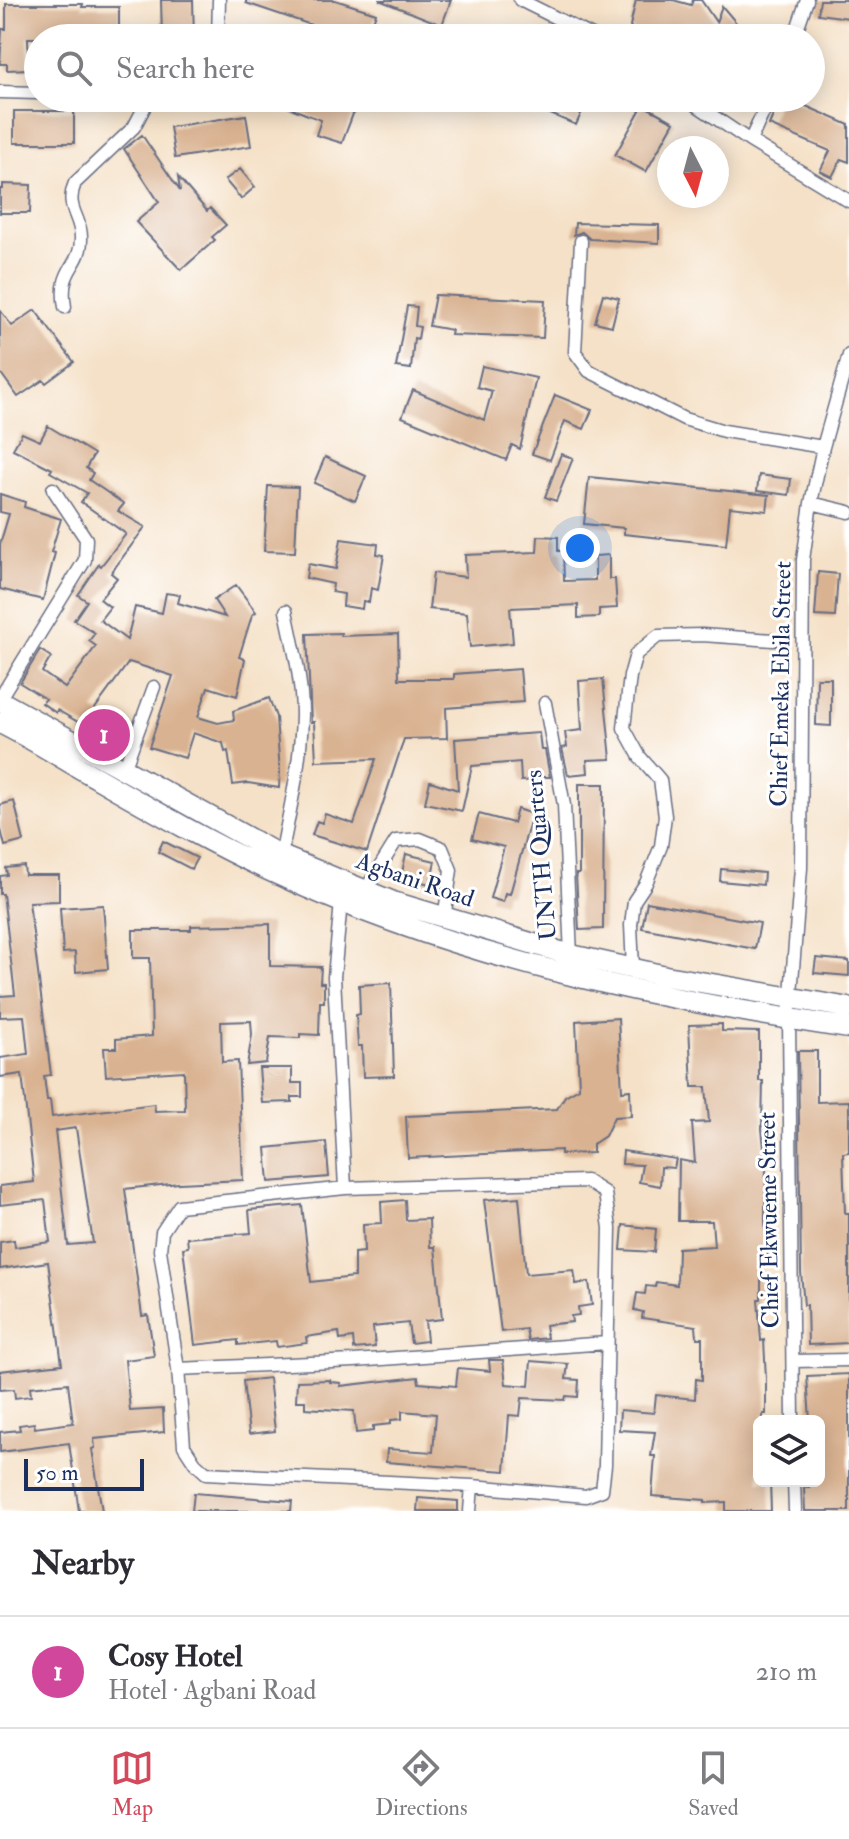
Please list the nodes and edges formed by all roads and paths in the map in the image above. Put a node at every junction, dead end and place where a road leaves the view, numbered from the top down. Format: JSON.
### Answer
{"nodes":[{"id":1,"x":219,"y":0,"type":"edge"},
{"id":2,"x":520,"y":0,"type":"edge"},
{"id":3,"x":807,"y":0,"type":"edge"},
{"id":4,"x":218,"y":24,"type":"edge"},
{"id":5,"x":568,"y":24,"type":"edge"},
{"id":6,"x":799,"y":24,"type":"edge"},
{"id":7,"x":0,"y":92,"type":"edge"},
{"id":8,"x":24,"y":93,"type":"edge"},
{"id":9,"x":142,"y":112,"type":"edge"},
{"id":10,"x":707,"y":112,"type":"edge"},
{"id":11,"x":763,"y":112,"type":"edge"},
{"id":12,"x":750,"y":141,"type":"junction"},
{"id":13,"x":849,"y":201,"type":"edge"},
{"id":14,"x":581,"y":241,"type":"dead end"},
{"id":15,"x":65,"y":307,"type":"dead end"},
{"id":16,"x":849,"y":355,"type":"edge"},
{"id":17,"x":823,"y":447,"type":"junction"},
{"id":18,"x":53,"y":489,"type":"dead end"},
{"id":19,"x":811,"y":503,"type":"junction"},
{"id":20,"x":849,"y":512,"type":"edge"},
{"id":21,"x":286,"y":611,"type":"dead end"},
{"id":22,"x":773,"y":640,"type":"dead end"},
{"id":23,"x":154,"y":687,"type":"dead end"},
{"id":24,"x":0,"y":700,"type":"edge"},
{"id":25,"x":545,"y":703,"type":"dead end"},
{"id":26,"x":0,"y":723,"type":"edge"},
{"id":27,"x":124,"y":769,"type":"junction"},
{"id":28,"x":281,"y":856,"type":"junction"},
{"id":29,"x":365,"y":891,"type":"junction"},
{"id":30,"x":341,"y":902,"type":"junction"},
{"id":31,"x":444,"y":919,"type":"junction"},
{"id":32,"x":571,"y":955,"type":"junction"},
{"id":33,"x":633,"y":969,"type":"junction"},
{"id":34,"x":849,"y":1008,"type":"edge"},
{"id":35,"x":791,"y":1009,"type":"junction"},
{"id":36,"x":849,"y":1028,"type":"edge"},
{"id":37,"x":345,"y":1188,"type":"junction"},
{"id":38,"x":607,"y":1343,"type":"junction"},
{"id":39,"x":849,"y":1360,"type":"edge"},
{"id":40,"x":793,"y":1361,"type":"junction"},
{"id":41,"x":178,"y":1369,"type":"junction"},
{"id":42,"x":793,"y":1415,"type":"edge"},
{"id":43,"x":472,"y":1486,"type":"junction"},
{"id":44,"x":794,"y":1487,"type":"edge"},
{"id":45,"x":470,"y":1511,"type":"edge"},
{"id":46,"x":795,"y":1511,"type":"edge"}],
"edges":[{"from":1,"to":4,"type":"street"},
{"from":2,"to":5,"type":"street"},
{"from":3,"to":6,"type":"street"},
{"from":7,"to":8,"type":"street"},
{"from":9,"to":15,"type":"street"},
{"from":10,"to":12,"type":"street"},
{"from":11,"to":12,"type":"street"},
{"from":12,"to":13,"type":"street"},
{"from":14,"to":17,"type":"street"},
{"from":16,"to":17,"type":"street","name":"Chief Emeka Ebila Street"},
{"from":17,"to":19,"type":"street","name":"Chief Emeka Ebila Street"},
{"from":18,"to":24,"type":"street"},
{"from":19,"to":20,"type":"street"},
{"from":19,"to":35,"type":"street","name":"Chief Emeka Ebila Street"},
{"from":21,"to":28,"type":"street"},
{"from":22,"to":33,"type":"street"},
{"from":23,"to":27,"type":"street"},
{"from":24,"to":27,"type":"main road","name":"Agbani Road"},
{"from":25,"to":32,"type":"street","name":"UNTH Quarters"},
{"from":26,"to":30,"type":"main road","name":"Agbani Road"},
{"from":27,"to":28,"type":"main road","name":"Agbani Road"},
{"from":28,"to":29,"type":"main road","name":"Agbani Road"},
{"from":29,"to":31,"type":"main road","name":"Agbani Road"},
{"from":29,"to":31,"type":"street"},
{"from":30,"to":35,"type":"main road","name":"Agbani Road"},
{"from":30,"to":37,"type":"street"},
{"from":31,"to":32,"type":"main road","name":"Agbani Road"},
{"from":32,"to":33,"type":"main road","name":"Agbani Road"},
{"from":33,"to":35,"type":"main road","name":"Agbani Road"},
{"from":34,"to":35,"type":"main road","name":"Agbani Road"},
{"from":35,"to":36,"type":"main road","name":"Agbani Road"},
{"from":35,"to":40,"type":"street","name":"Chief Ekwueme Street"},
{"from":37,"to":38,"type":"street"},
{"from":37,"to":41,"type":"street"},
{"from":38,"to":41,"type":"street"},
{"from":38,"to":43,"type":"street"},
{"from":39,"to":40,"type":"street"},
{"from":40,"to":42,"type":"street","name":"Chief Ekwueme Street"},
{"from":41,"to":43,"type":"street"},
{"from":43,"to":45,"type":"street"},
{"from":44,"to":46,"type":"street"}]}
